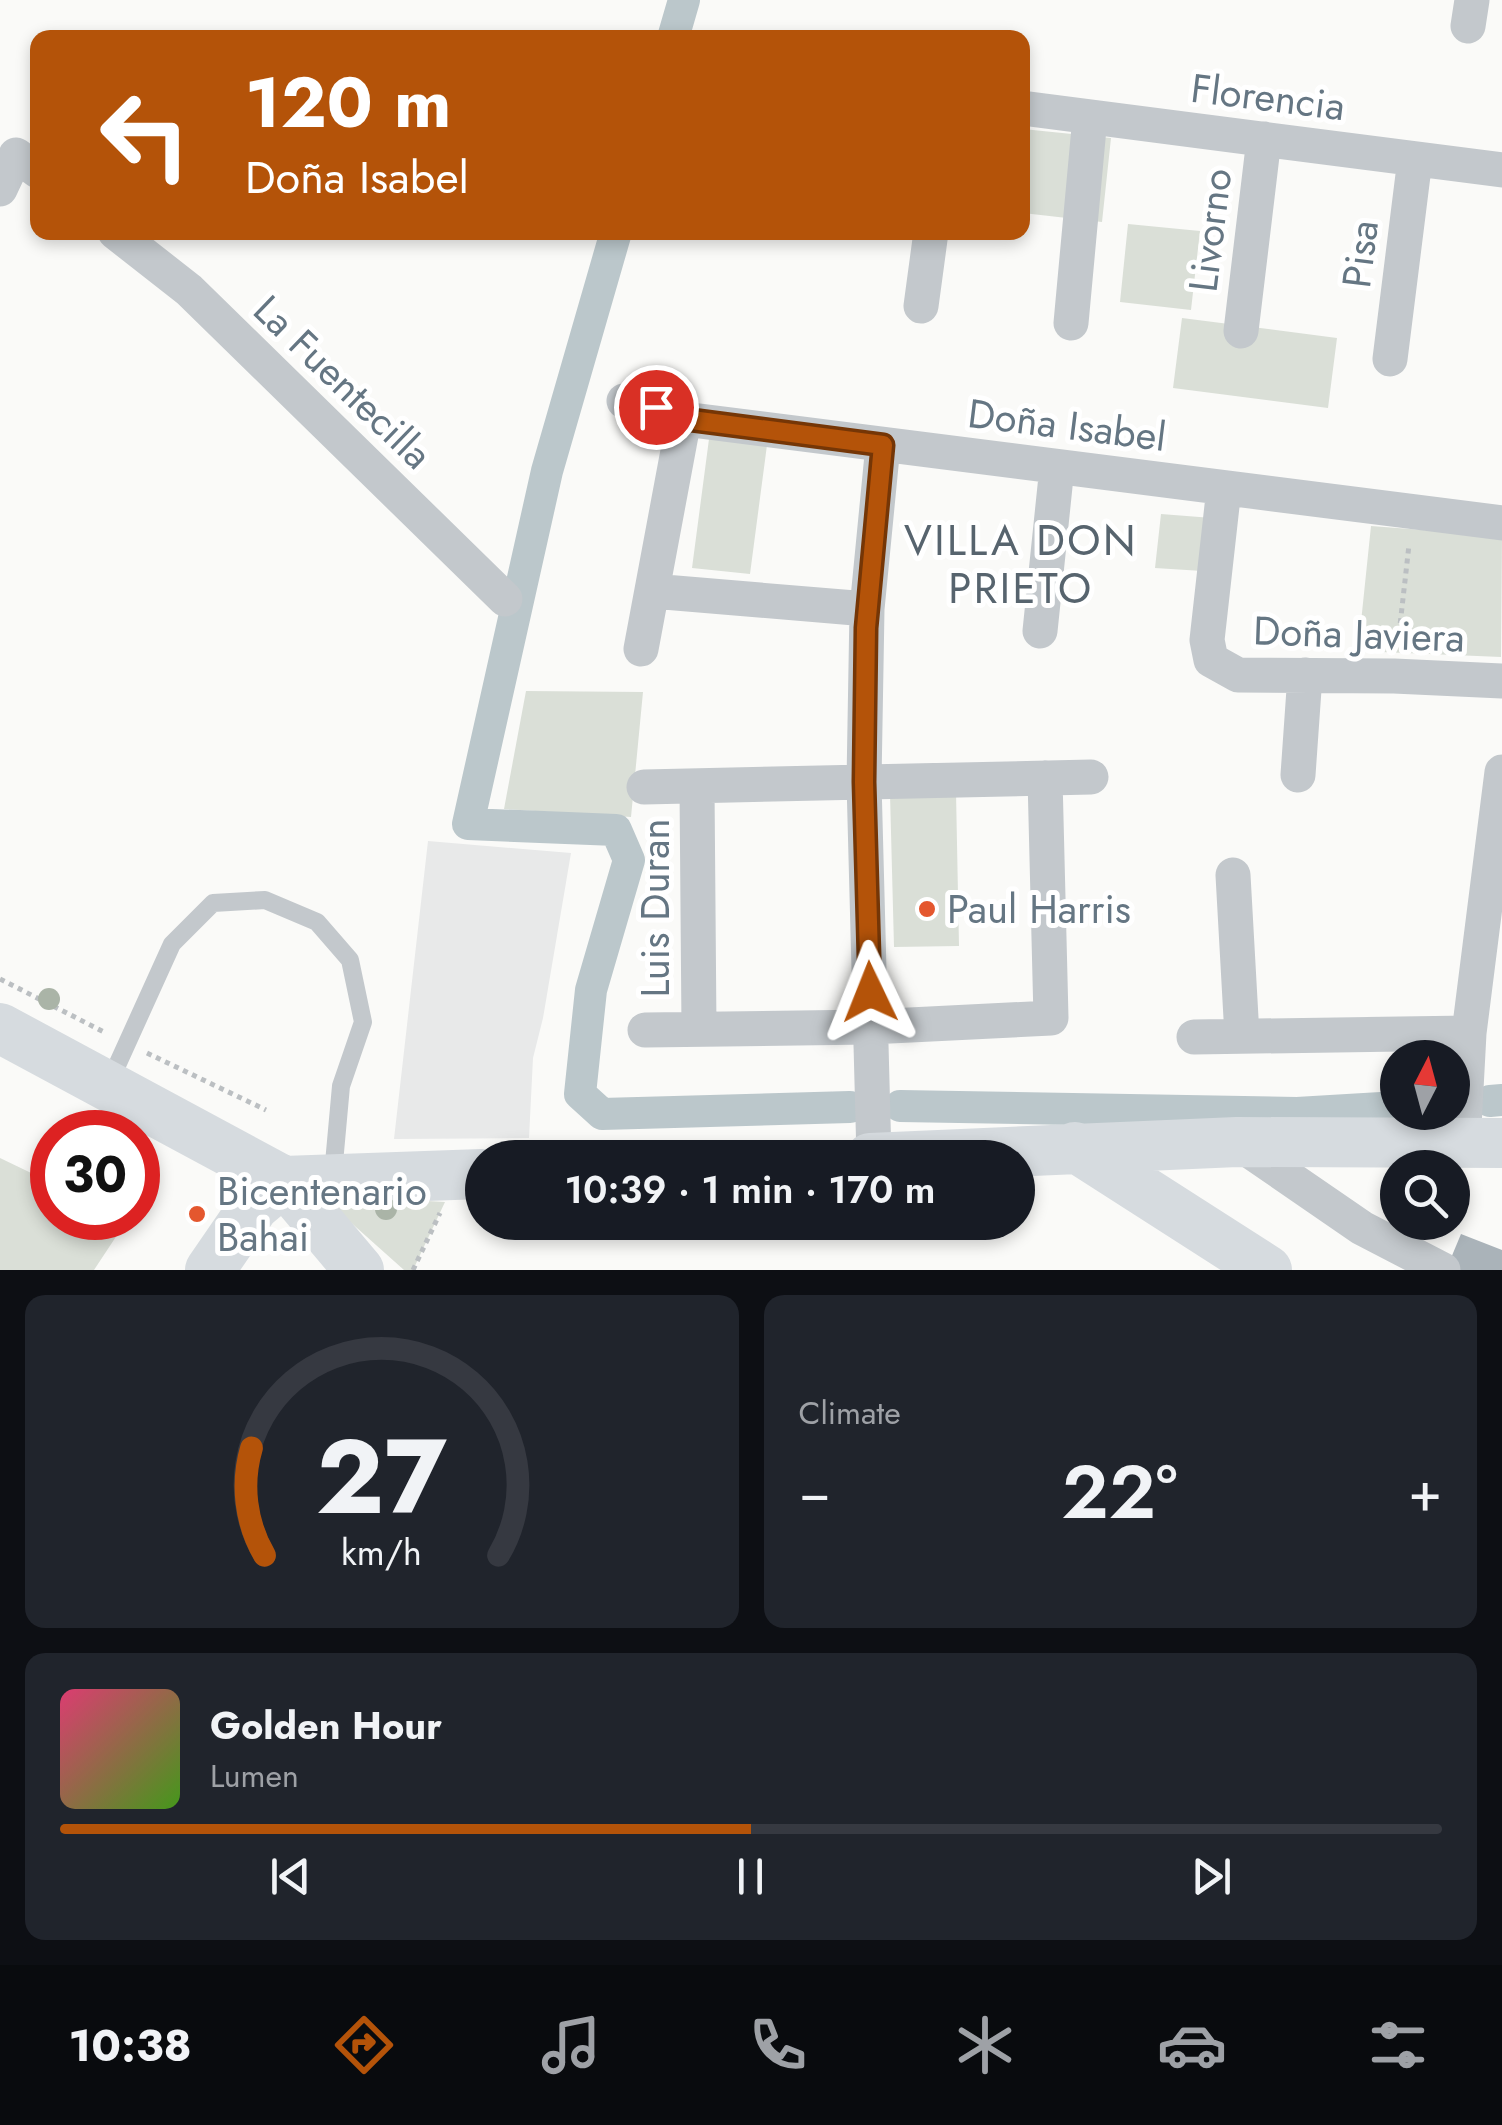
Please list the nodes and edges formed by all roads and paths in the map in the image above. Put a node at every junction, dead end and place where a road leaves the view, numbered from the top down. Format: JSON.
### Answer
{"nodes":[{"id":1,"x":1030,"y":109,"type":"edge"},
{"id":2,"x":1090,"y":117,"type":"junction"},
{"id":3,"x":1264,"y":139,"type":"junction"},
{"id":4,"x":18,"y":154,"type":"edge"},
{"id":5,"x":1415,"y":159,"type":"junction"},
{"id":6,"x":1502,"y":170,"type":"edge"},
{"id":7,"x":0,"y":189,"type":"edge"},
{"id":8,"x":126,"y":240,"type":"edge"},
{"id":9,"x":930,"y":240,"type":"edge"},
{"id":10,"x":922,"y":306,"type":"dead end"},
{"id":11,"x":1071,"y":323,"type":"dead end"},
{"id":12,"x":1241,"y":331,"type":"dead end"},
{"id":13,"x":1390,"y":359,"type":"dead end"},
{"id":14,"x":624,"y":401,"type":"dead end"},
{"id":15,"x":684,"y":419,"type":"junction"},
{"id":16,"x":883,"y":445,"type":"junction"},
{"id":17,"x":1058,"y":466,"type":"junction"},
{"id":18,"x":1224,"y":488,"type":"junction"},
{"id":19,"x":1411,"y":512,"type":"junction"},
{"id":20,"x":1502,"y":523,"type":"edge"},
{"id":21,"x":652,"y":592,"type":"junction"},
{"id":22,"x":505,"y":599,"type":"dead end"},
{"id":23,"x":866,"y":610,"type":"junction"},
{"id":24,"x":1040,"y":631,"type":"dead end"},
{"id":25,"x":641,"y":649,"type":"dead end"},
{"id":26,"x":1306,"y":675,"type":"junction"},
{"id":27,"x":1394,"y":676,"type":"junction"},
{"id":28,"x":1502,"y":681,"type":"edge"},
{"id":29,"x":1298,"y":775,"type":"dead end"},
{"id":30,"x":1091,"y":777,"type":"dead end"},
{"id":31,"x":1045,"y":778,"type":"junction"},
{"id":32,"x":864,"y":782,"type":"junction"},
{"id":33,"x":1501,"y":783,"type":"edge"},
{"id":34,"x":644,"y":787,"type":"dead end"},
{"id":35,"x":697,"y":787,"type":"junction"},
{"id":36,"x":1233,"y":875,"type":"dead end"},
{"id":37,"x":1488,"y":995,"type":"edge"},
{"id":38,"x":870,"y":1027,"type":"junction"},
{"id":39,"x":0,"y":1028,"type":"edge"},
{"id":40,"x":699,"y":1029,"type":"junction"},
{"id":41,"x":645,"y":1030,"type":"dead end"},
{"id":42,"x":1469,"y":1033,"type":"junction"},
{"id":43,"x":1194,"y":1036,"type":"dead end"},
{"id":44,"x":1242,"y":1036,"type":"junction"},
{"id":45,"x":108,"y":1085,"type":"junction"},
{"id":46,"x":872,"y":1140,"type":"edge"},
{"id":47,"x":1237,"y":1142,"type":"junction"},
{"id":48,"x":1482,"y":1144,"type":"edge"},
{"id":49,"x":1075,"y":1147,"type":"junction"},
{"id":50,"x":1035,"y":1149,"type":"edge"},
{"id":51,"x":465,"y":1175,"type":"edge"},
{"id":52,"x":333,"y":1180,"type":"junction"},
{"id":53,"x":284,"y":1181,"type":"junction"},
{"id":54,"x":465,"y":1185,"type":"edge"},
{"id":55,"x":210,"y":1270,"type":"edge"},
{"id":56,"x":359,"y":1270,"type":"edge"},
{"id":57,"x":413,"y":1270,"type":"edge"},
{"id":58,"x":1267,"y":1270,"type":"edge"},
{"id":59,"x":1443,"y":1270,"type":"edge"}],
"edges":[{"from":1,"to":2,"type":"street","name":"Florencia"},
{"from":2,"to":3,"type":"street","name":"Florencia"},
{"from":2,"to":11,"type":"street"},
{"from":3,"to":5,"type":"street","name":"Florencia"},
{"from":3,"to":12,"type":"street","name":"Livorno"},
{"from":4,"to":7,"type":"street"},
{"from":5,"to":6,"type":"street","name":"Florencia"},
{"from":5,"to":13,"type":"street","name":"Pisa"},
{"from":8,"to":22,"type":"street","name":"La Fuentecilla"},
{"from":9,"to":10,"type":"street"},
{"from":14,"to":15,"type":"street","name":"Doña Isabel"},
{"from":15,"to":16,"type":"street","name":"Doña Isabel"},
{"from":15,"to":21,"type":"street"},
{"from":16,"to":17,"type":"street","name":"Doña Isabel"},
{"from":16,"to":23,"type":"street"},
{"from":17,"to":18,"type":"street","name":"Doña Isabel"},
{"from":17,"to":24,"type":"street"},
{"from":18,"to":19,"type":"street","name":"Doña Isabel"},
{"from":18,"to":26,"type":"street","name":"Doña Javiera"},
{"from":19,"to":20,"type":"street","name":"Doña Isabel"},
{"from":19,"to":27,"type":"path"},
{"from":21,"to":23,"type":"street"},
{"from":21,"to":25,"type":"street"},
{"from":23,"to":32,"type":"street"},
{"from":26,"to":27,"type":"street","name":"Doña Javiera"},
{"from":26,"to":29,"type":"street"},
{"from":27,"to":28,"type":"street","name":"Doña Javiera"},
{"from":30,"to":31,"type":"street"},
{"from":31,"to":32,"type":"street"},
{"from":31,"to":38,"type":"street"},
{"from":32,"to":35,"type":"street"},
{"from":32,"to":38,"type":"street"},
{"from":33,"to":37,"type":"street"},
{"from":34,"to":35,"type":"street"},
{"from":35,"to":40,"type":"street","name":"Luis Duran"},
{"from":36,"to":44,"type":"street"},
{"from":37,"to":42,"type":"street"},
{"from":38,"to":40,"type":"street"},
{"from":38,"to":46,"type":"street"},
{"from":39,"to":45,"type":"street"},
{"from":40,"to":41,"type":"street"},
{"from":42,"to":44,"type":"street"},
{"from":42,"to":48,"type":"street"},
{"from":43,"to":44,"type":"street"},
{"from":45,"to":52,"type":"lane"},
{"from":45,"to":53,"type":"street"},
{"from":47,"to":48,"type":"street"},
{"from":47,"to":49,"type":"street"},
{"from":47,"to":59,"type":"street"},
{"from":49,"to":50,"type":"street"},
{"from":49,"to":58,"type":"street"},
{"from":51,"to":52,"type":"street"},
{"from":52,"to":53,"type":"street"},
{"from":53,"to":55,"type":"street"},
{"from":53,"to":56,"type":"street"},
{"from":54,"to":57,"type":"path"}]}
